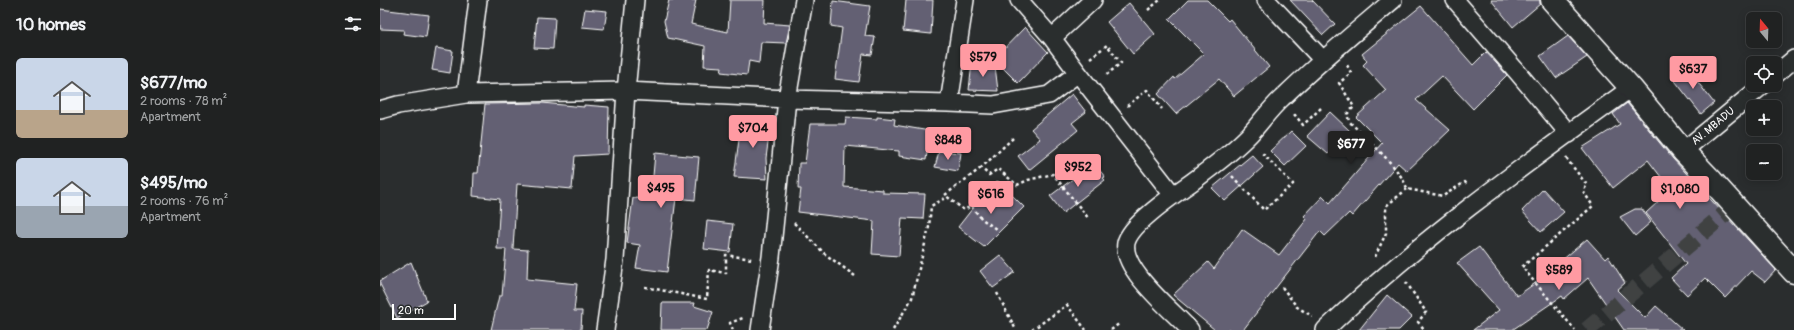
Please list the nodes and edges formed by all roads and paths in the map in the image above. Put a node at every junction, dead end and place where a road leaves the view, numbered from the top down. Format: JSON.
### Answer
{"nodes":[{"id":1,"x":478,"y":0,"type":"edge"},
{"id":2,"x":635,"y":0,"type":"edge"},
{"id":3,"x":804,"y":0,"type":"edge"},
{"id":4,"x":965,"y":0,"type":"edge"},
{"id":5,"x":1019,"y":0,"type":"edge"},
{"id":6,"x":1093,"y":0,"type":"edge"},
{"id":7,"x":1160,"y":0,"type":"edge"},
{"id":8,"x":1266,"y":0,"type":"edge"},
{"id":9,"x":1393,"y":0,"type":"edge"},
{"id":10,"x":1455,"y":0,"type":"edge"},
{"id":11,"x":1552,"y":0,"type":"edge"},
{"id":12,"x":1148,"y":10,"type":"dead end"},
{"id":13,"x":1052,"y":38,"type":"junction"},
{"id":14,"x":1322,"y":59,"type":"junction"},
{"id":15,"x":1794,"y":59,"type":"edge"},
{"id":16,"x":1345,"y":61,"type":"dead end"},
{"id":17,"x":1782,"y":69,"type":"edge"},
{"id":18,"x":1077,"y":71,"type":"junction"},
{"id":19,"x":1103,"y":78,"type":"dead end"},
{"id":20,"x":1631,"y":88,"type":"junction"},
{"id":21,"x":626,"y":91,"type":"junction"},
{"id":22,"x":1755,"y":92,"type":"edge"},
{"id":23,"x":466,"y":94,"type":"junction"},
{"id":24,"x":788,"y":99,"type":"junction"},
{"id":25,"x":1123,"y":102,"type":"dead end"},
{"id":26,"x":949,"y":103,"type":"junction"},
{"id":27,"x":1321,"y":108,"type":"dead end"},
{"id":28,"x":1162,"y":109,"type":"dead end"},
{"id":29,"x":380,"y":110,"type":"edge"},
{"id":30,"x":1290,"y":120,"type":"dead end"},
{"id":31,"x":1569,"y":134,"type":"junction"},
{"id":32,"x":1013,"y":138,"type":"dead end"},
{"id":33,"x":1264,"y":144,"type":"dead end"},
{"id":34,"x":1683,"y":151,"type":"junction"},
{"id":35,"x":981,"y":168,"type":"junction"},
{"id":36,"x":1232,"y":175,"type":"dead end"},
{"id":37,"x":1407,"y":190,"type":"junction"},
{"id":38,"x":1173,"y":195,"type":"junction"},
{"id":39,"x":947,"y":197,"type":"junction"},
{"id":40,"x":777,"y":200,"type":"junction"},
{"id":41,"x":1478,"y":202,"type":"junction"},
{"id":42,"x":1089,"y":219,"type":"dead end"},
{"id":43,"x":996,"y":229,"type":"dead end"},
{"id":44,"x":770,"y":261,"type":"junction"},
{"id":45,"x":1373,"y":263,"type":"dead end"},
{"id":46,"x":1395,"y":267,"type":"junction"},
{"id":47,"x":1794,"y":272,"type":"edge"},
{"id":48,"x":855,"y":276,"type":"dead end"},
{"id":49,"x":645,"y":287,"type":"dead end"},
{"id":50,"x":1282,"y":287,"type":"dead end"},
{"id":51,"x":997,"y":293,"type":"dead end"},
{"id":52,"x":1322,"y":322,"type":"edge"},
{"id":53,"x":1120,"y":323,"type":"dead end"},
{"id":54,"x":605,"y":330,"type":"edge"},
{"id":55,"x":760,"y":330,"type":"edge"},
{"id":56,"x":893,"y":330,"type":"edge"},
{"id":57,"x":1016,"y":330,"type":"edge"},
{"id":58,"x":1032,"y":330,"type":"edge"},
{"id":59,"x":1086,"y":330,"type":"edge"},
{"id":60,"x":1111,"y":330,"type":"edge"},
{"id":61,"x":1190,"y":330,"type":"edge"},
{"id":62,"x":1425,"y":330,"type":"edge"},
{"id":63,"x":1575,"y":330,"type":"edge"}],
"edges":[{"from":1,"to":23,"type":"street"},
{"from":2,"to":21,"type":"street"},
{"from":3,"to":24,"type":"street"},
{"from":4,"to":26,"type":"street"},
{"from":5,"to":13,"type":"street"},
{"from":6,"to":13,"type":"street"},
{"from":7,"to":12,"type":"path"},
{"from":8,"to":14,"type":"street"},
{"from":9,"to":14,"type":"street"},
{"from":10,"to":31,"type":"street"},
{"from":11,"to":20,"type":"main road"},
{"from":13,"to":18,"type":"street"},
{"from":14,"to":38,"type":"street"},
{"from":15,"to":17,"type":"street"},
{"from":16,"to":37,"type":"path"},
{"from":18,"to":19,"type":"path"},
{"from":18,"to":26,"type":"street"},
{"from":18,"to":38,"type":"street"},
{"from":20,"to":31,"type":"street"},
{"from":20,"to":34,"type":"main road"},
{"from":21,"to":23,"type":"street"},
{"from":21,"to":24,"type":"street"},
{"from":21,"to":54,"type":"street"},
{"from":22,"to":34,"type":"street","name":"AV. MBADU"},
{"from":23,"to":29,"type":"street"},
{"from":24,"to":26,"type":"street"},
{"from":24,"to":40,"type":"street"},
{"from":25,"to":28,"type":"path"},
{"from":27,"to":30,"type":"path"},
{"from":31,"to":41,"type":"street"},
{"from":31,"to":63,"type":"path"},
{"from":32,"to":35,"type":"path"},
{"from":33,"to":36,"type":"path"},
{"from":34,"to":47,"type":"main road"},
{"from":35,"to":39,"type":"path"},
{"from":35,"to":42,"type":"path"},
{"from":37,"to":41,"type":"path"},
{"from":37,"to":45,"type":"path"},
{"from":38,"to":61,"type":"street"},
{"from":39,"to":43,"type":"path"},
{"from":39,"to":56,"type":"path"},
{"from":40,"to":44,"type":"street"},
{"from":40,"to":48,"type":"path"},
{"from":41,"to":46,"type":"street"},
{"from":44,"to":49,"type":"path"},
{"from":44,"to":55,"type":"street"},
{"from":46,"to":52,"type":"street"},
{"from":46,"to":62,"type":"path"},
{"from":50,"to":52,"type":"path"},
{"from":51,"to":57,"type":"path"},
{"from":53,"to":60,"type":"path"},
{"from":58,"to":59,"type":"path"}]}
